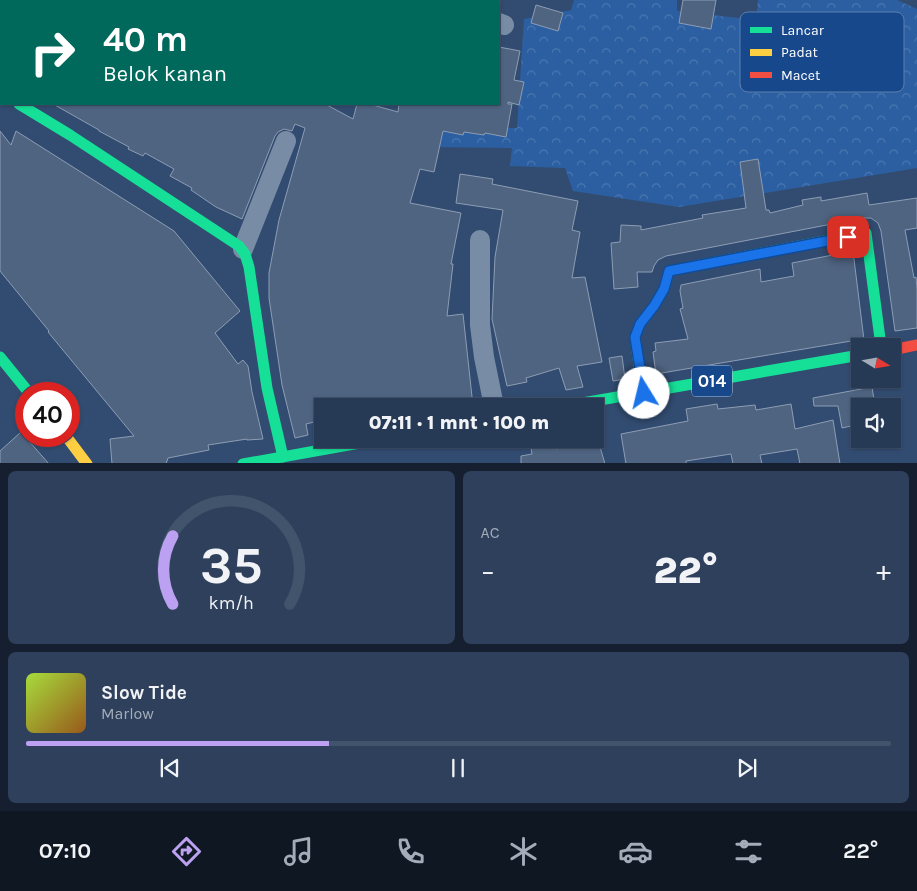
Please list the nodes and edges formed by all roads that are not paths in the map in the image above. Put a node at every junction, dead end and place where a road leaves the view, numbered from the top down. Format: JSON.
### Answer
{"nodes":[{"id":1,"x":21,"y":105,"type":"edge"},
{"id":2,"x":286,"y":141,"type":"dead end"},
{"id":3,"x":480,"y":240,"type":"dead end"},
{"id":4,"x":243,"y":249,"type":"junction"},
{"id":5,"x":880,"y":338,"type":"edge"},
{"id":6,"x":917,"y":345,"type":"edge"},
{"id":7,"x":901,"y":348,"type":"edge"},
{"id":8,"x":0,"y":357,"type":"edge"},
{"id":9,"x":851,"y":357,"type":"edge"},
{"id":10,"x":20,"y":382,"type":"edge"},
{"id":11,"x":644,"y":393,"type":"junction"},
{"id":12,"x":492,"y":398,"type":"edge"},
{"id":13,"x":604,"y":400,"type":"edge"},
{"id":14,"x":74,"y":447,"type":"edge"},
{"id":15,"x":332,"y":448,"type":"edge"},
{"id":16,"x":283,"y":457,"type":"junction"},
{"id":17,"x":86,"y":463,"type":"edge"},
{"id":18,"x":249,"y":463,"type":"edge"}],
"edges":[{"from":1,"to":4,"type":"street"},
{"from":2,"to":4,"type":"street"},
{"from":3,"to":12,"type":"street"},
{"from":4,"to":16,"type":"street"},
{"from":5,"to":11,"type":"street"},
{"from":6,"to":7,"type":"street"},
{"from":8,"to":10,"type":"street"},
{"from":9,"to":11,"type":"street","number":"014"},
{"from":11,"to":13,"type":"street","number":"014"},
{"from":14,"to":17,"type":"street"},
{"from":15,"to":16,"type":"street"},
{"from":16,"to":18,"type":"street"}]}
